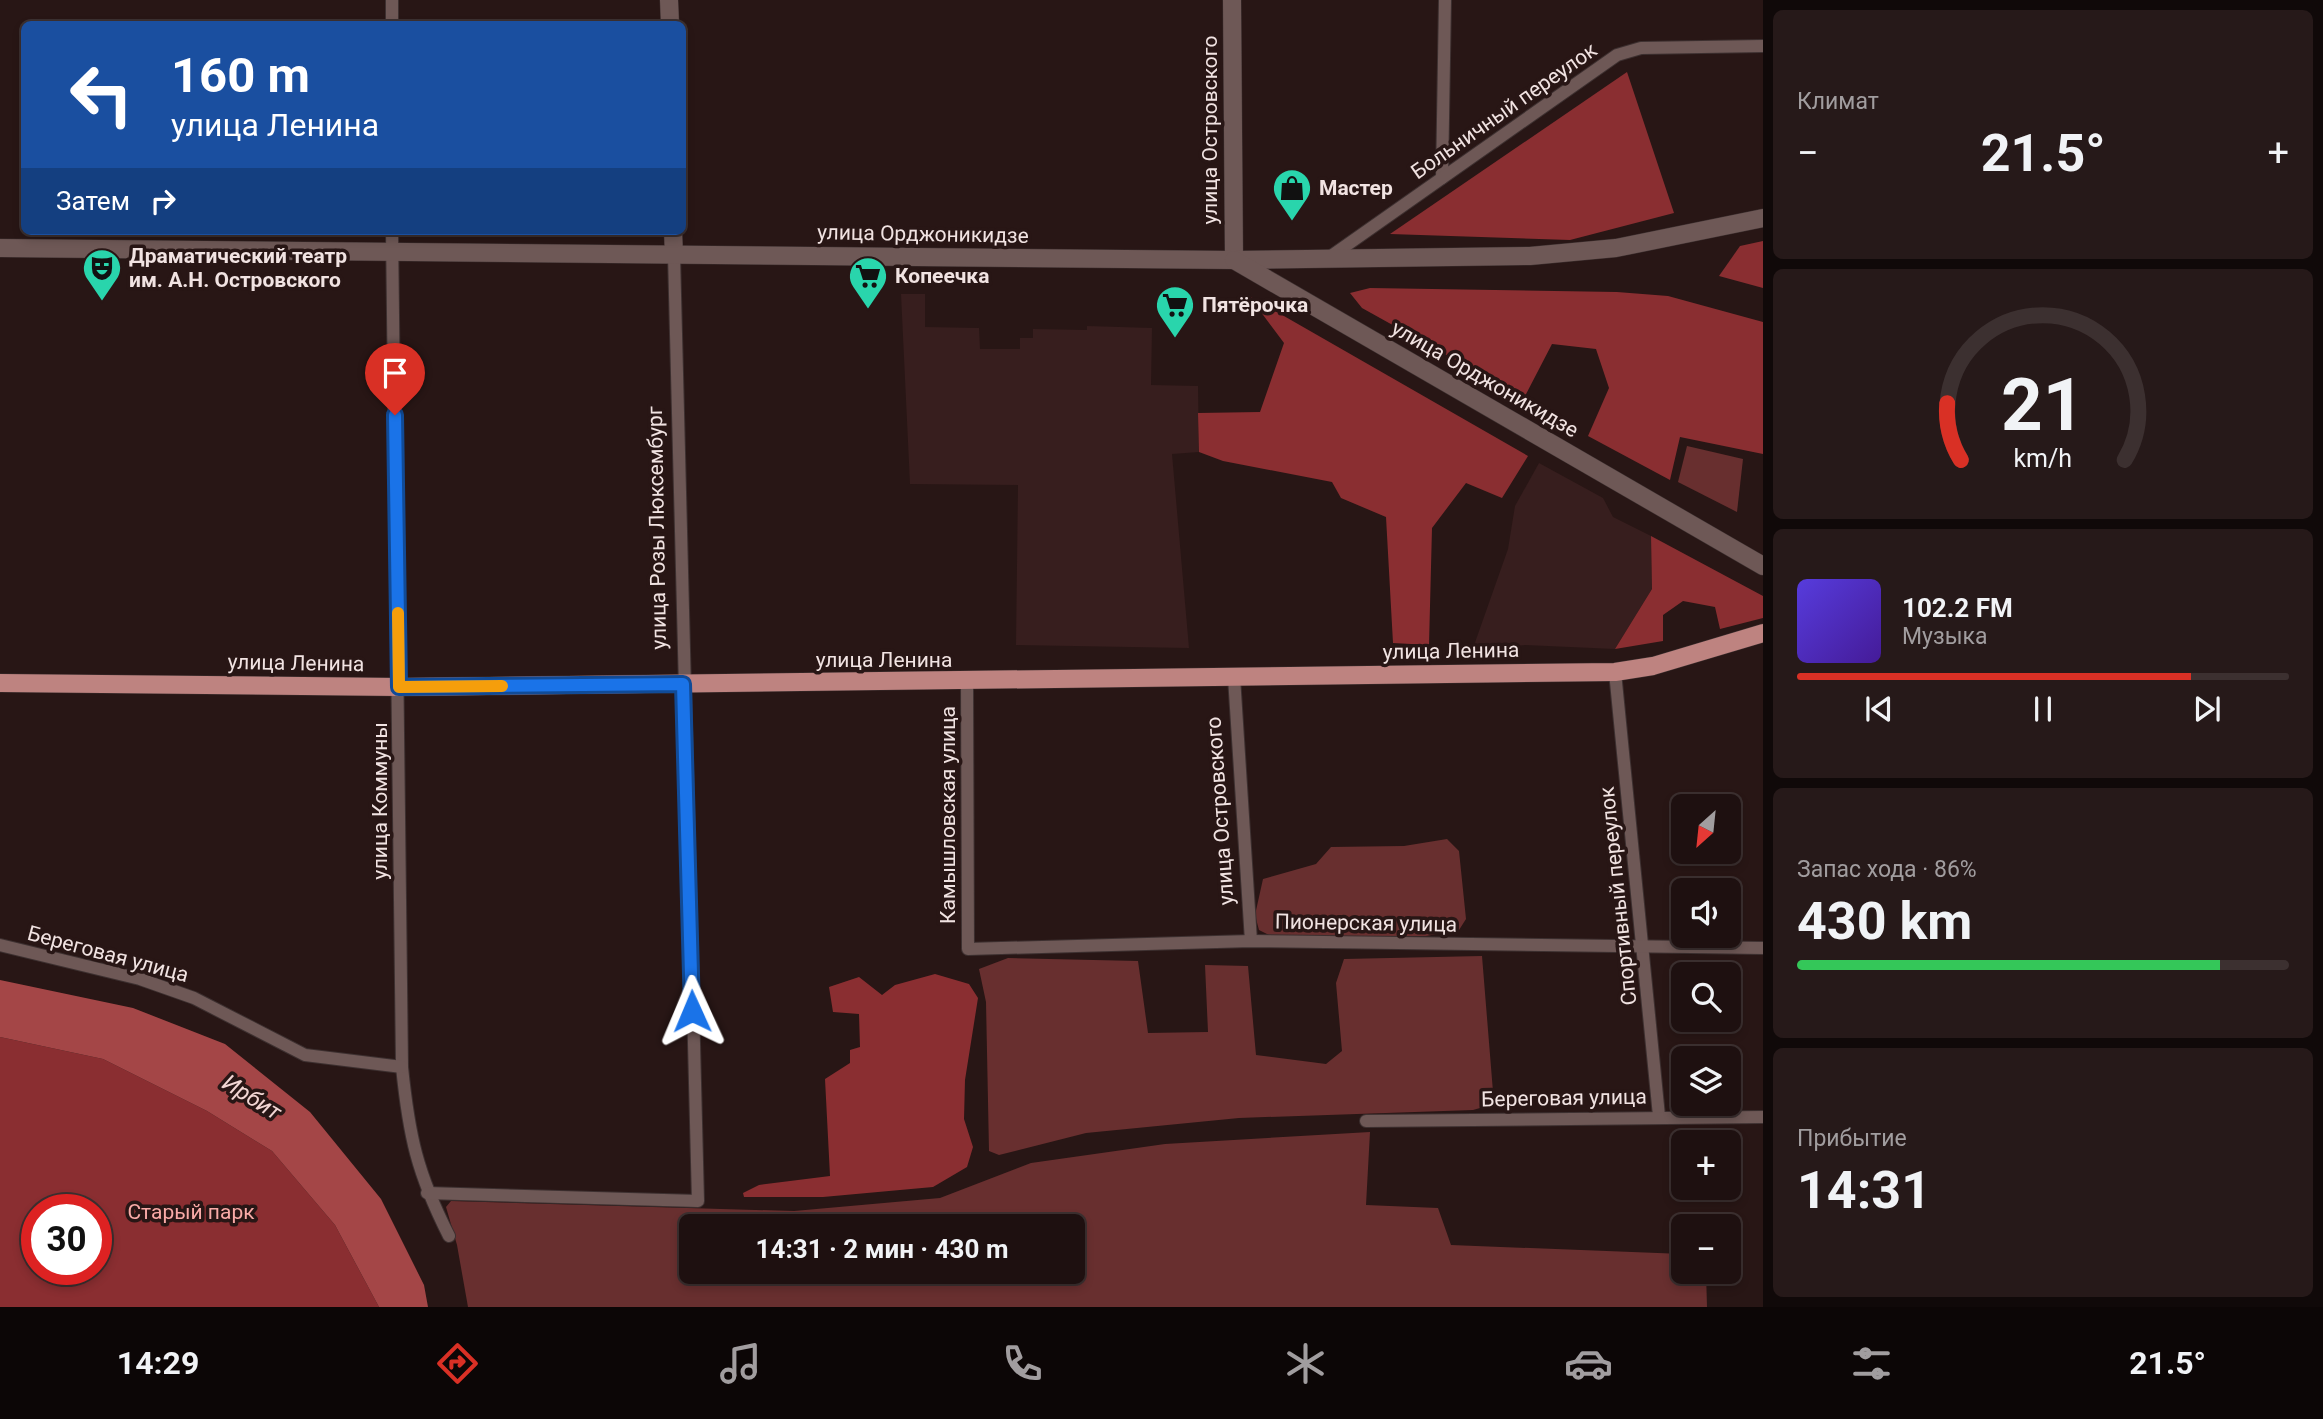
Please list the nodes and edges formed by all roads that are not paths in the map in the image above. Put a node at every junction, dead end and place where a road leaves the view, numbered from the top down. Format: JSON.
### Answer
{"nodes":[{"id":1,"x":391,"y":0,"type":"edge"},
{"id":2,"x":669,"y":0,"type":"edge"},
{"id":3,"x":1232,"y":0,"type":"edge"},
{"id":4,"x":1446,"y":0,"type":"edge"},
{"id":5,"x":392,"y":21,"type":"edge"},
{"id":6,"x":670,"y":21,"type":"edge"},
{"id":7,"x":1763,"y":46,"type":"edge"},
{"id":8,"x":1441,"y":178,"type":"junction"},
{"id":9,"x":1763,"y":218,"type":"edge"},
{"id":10,"x":393,"y":235,"type":"edge"},
{"id":11,"x":673,"y":235,"type":"edge"},
{"id":12,"x":0,"y":248,"type":"edge"},
{"id":13,"x":393,"y":252,"type":"junction"},
{"id":14,"x":674,"y":255,"type":"junction"},
{"id":15,"x":1327,"y":259,"type":"junction"},
{"id":16,"x":1234,"y":260,"type":"junction"},
{"id":17,"x":1763,"y":566,"type":"edge"},
{"id":18,"x":1763,"y":633,"type":"edge"},
{"id":19,"x":1615,"y":672,"type":"junction"},
{"id":20,"x":1234,"y":677,"type":"junction"},
{"id":21,"x":967,"y":682,"type":"junction"},
{"id":22,"x":0,"y":683,"type":"edge"},
{"id":23,"x":683,"y":684,"type":"junction"},
{"id":24,"x":399,"y":687,"type":"junction"},
{"id":25,"x":1251,"y":941,"type":"junction"},
{"id":26,"x":0,"y":945,"type":"edge"},
{"id":27,"x":1643,"y":946,"type":"junction"},
{"id":28,"x":1763,"y":948,"type":"edge"},
{"id":29,"x":968,"y":949,"type":"joint"},
{"id":30,"x":402,"y":1067,"type":"junction"},
{"id":31,"x":1660,"y":1116,"type":"junction"},
{"id":32,"x":1763,"y":1117,"type":"edge"},
{"id":33,"x":1366,"y":1121,"type":"dead end"},
{"id":34,"x":427,"y":1193,"type":"junction"},
{"id":35,"x":449,"y":1236,"type":"dead end"}],
"edges":[{"from":1,"to":5,"type":"street"},
{"from":2,"to":6,"type":"main road"},
{"from":3,"to":16,"type":"main road","name":"улица Островского"},
{"from":4,"to":8,"type":"street"},
{"from":7,"to":8,"type":"street","name":"Больничный переулок"},
{"from":8,"to":15,"type":"street","name":"Больничный переулок"},
{"from":9,"to":15,"type":"main road"},
{"from":10,"to":13,"type":"street","name":"улица Коммуны"},
{"from":11,"to":14,"type":"main road","name":"улица Розы Люксембург"},
{"from":12,"to":13,"type":"main road","name":"улица Орджоникидзе"},
{"from":13,"to":14,"type":"main road","name":"улица Орджоникидзе"},
{"from":13,"to":24,"type":"street","name":"улица Коммуны"},
{"from":14,"to":16,"type":"main road","name":"улица Орджоникидзе"},
{"from":14,"to":23,"type":"street","name":"улица Розы Люксембург"},
{"from":15,"to":16,"type":"main road"},
{"from":16,"to":17,"type":"main road","name":"улица Орджоникидзе"},
{"from":18,"to":19,"type":"main road","name":"улица Ленина"},
{"from":19,"to":20,"type":"main road","name":"улица Ленина"},
{"from":19,"to":27,"type":"street","name":"Спортивный переулок"},
{"from":20,"to":21,"type":"main road","name":"улица Ленина"},
{"from":20,"to":25,"type":"street","name":"улица Островского"},
{"from":21,"to":23,"type":"main road","name":"улица Ленина"},
{"from":21,"to":29,"type":"street","name":"Камышловская улица"},
{"from":22,"to":24,"type":"main road","name":"улица Ленина"},
{"from":23,"to":24,"type":"main road","name":"улица Ленина"},
{"from":23,"to":34,"type":"street","name":"улица Розы Люксембург"},
{"from":24,"to":30,"type":"street","name":"улица Коммуны"},
{"from":25,"to":27,"type":"street","name":"Пионерская улица"},
{"from":25,"to":29,"type":"street","name":"Пионерская улица"},
{"from":26,"to":30,"type":"street","name":"Береговая улица"},
{"from":27,"to":28,"type":"street","name":"Пионерская улица"},
{"from":27,"to":31,"type":"street","name":"Спортивный переулок"},
{"from":30,"to":34,"type":"street","name":"улица Коммуны"},
{"from":31,"to":32,"type":"street","name":"Береговая улица"},
{"from":31,"to":33,"type":"street","name":"Береговая улица"},
{"from":34,"to":35,"type":"street","name":"улица Коммуны"}]}
